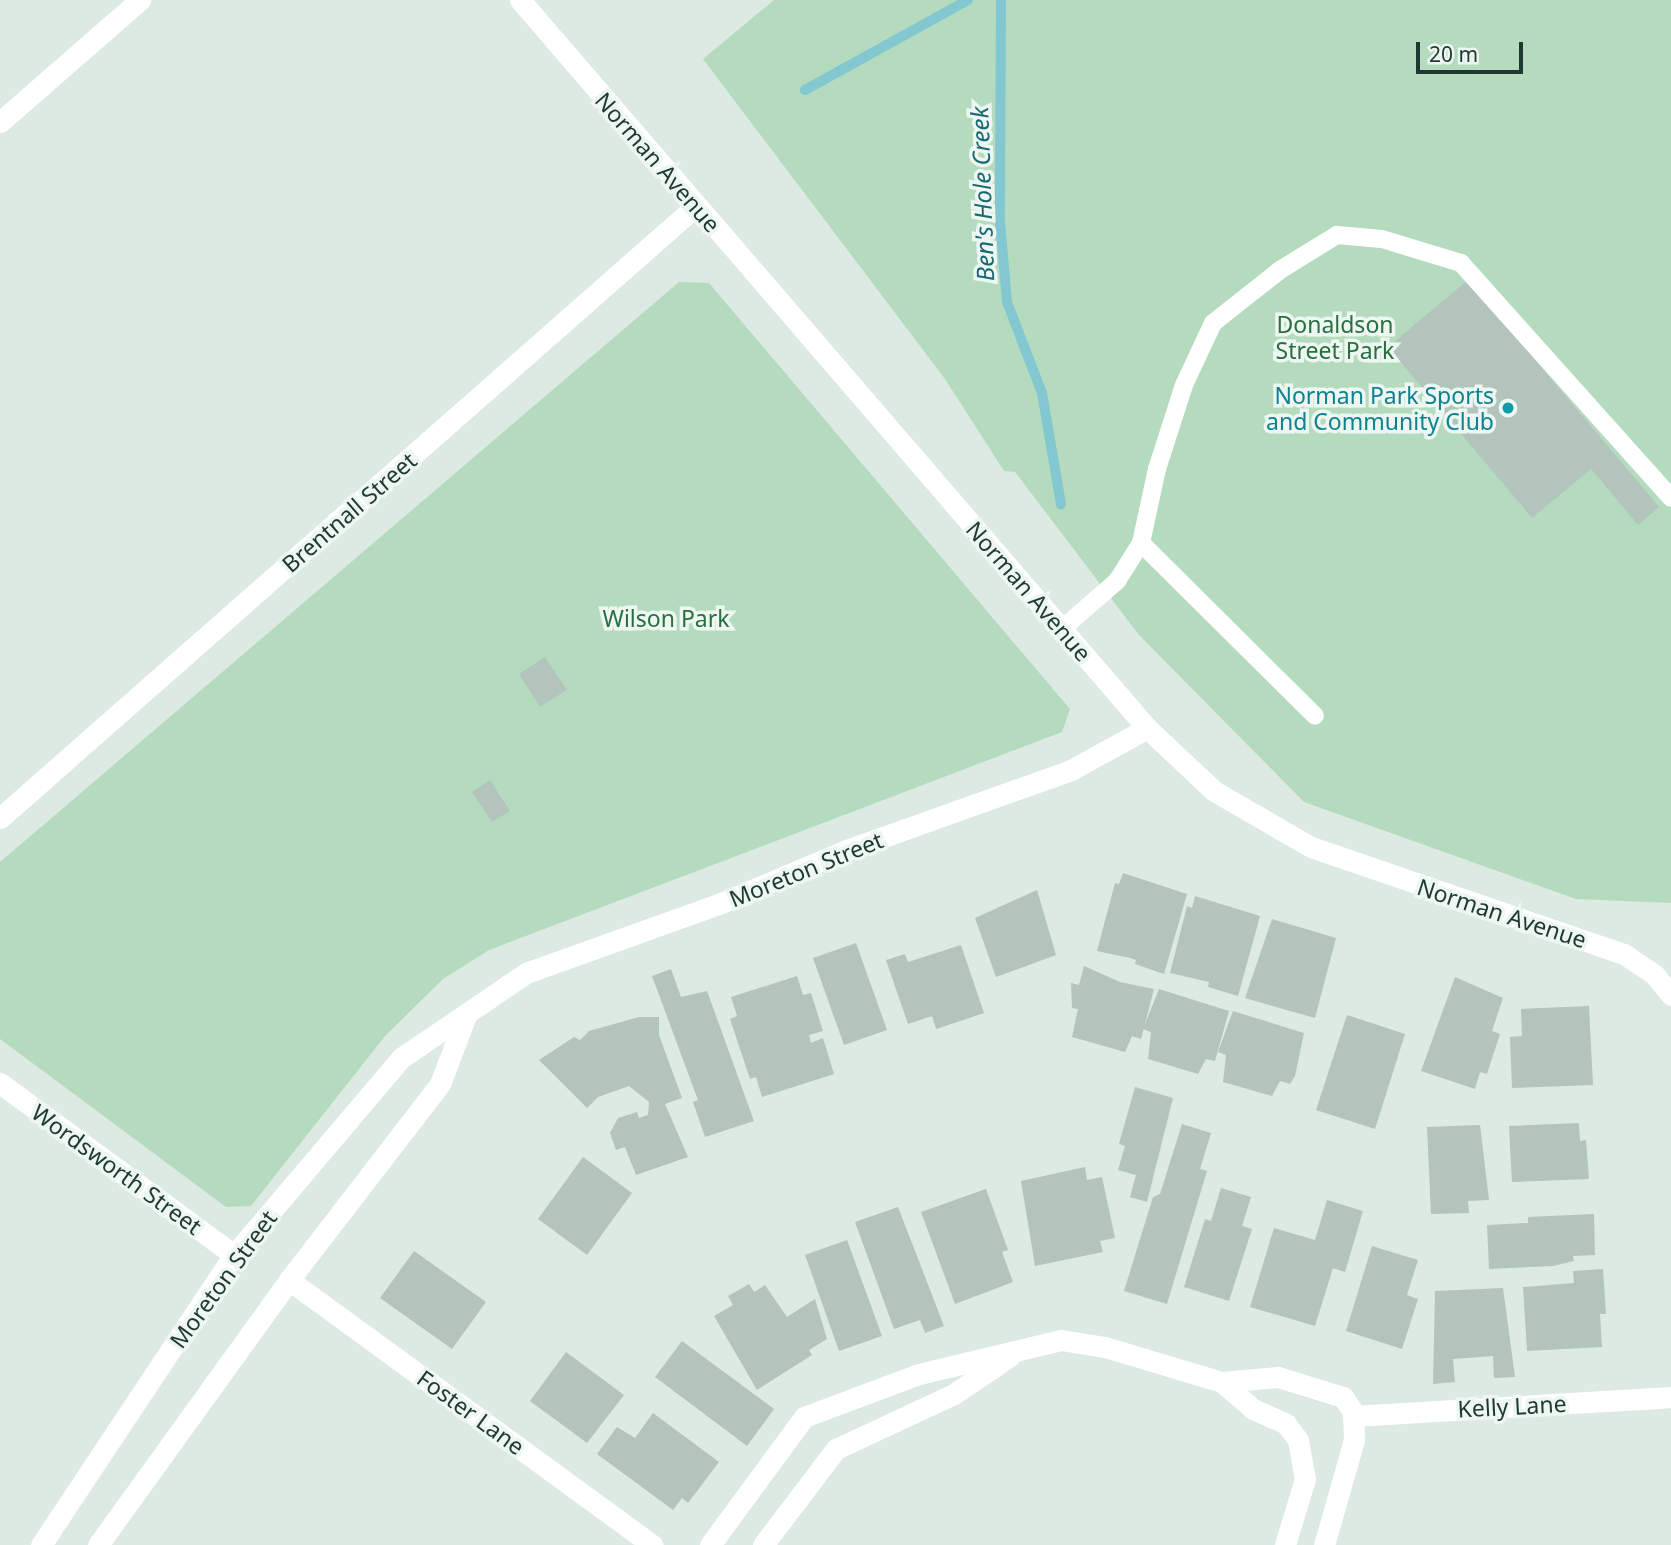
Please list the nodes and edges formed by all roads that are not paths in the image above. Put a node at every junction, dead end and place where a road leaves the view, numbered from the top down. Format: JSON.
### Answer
{"nodes":[{"id":1,"x":140,"y":0,"type":"edge"},
{"id":2,"x":520,"y":0,"type":"edge"},
{"id":3,"x":0,"y":122,"type":"edge"},
{"id":4,"x":696,"y":206,"type":"junction"},
{"id":5,"x":1671,"y":498,"type":"edge"},
{"id":6,"x":1141,"y":543,"type":"junction"},
{"id":7,"x":1063,"y":628,"type":"junction"},
{"id":8,"x":1315,"y":716,"type":"dead end"},
{"id":9,"x":1147,"y":728,"type":"junction"},
{"id":10,"x":0,"y":818,"type":"edge"},
{"id":11,"x":1671,"y":995,"type":"edge"},
{"id":12,"x":467,"y":1013,"type":"junction"},
{"id":13,"x":0,"y":1083,"type":"edge"},
{"id":14,"x":234,"y":1255,"type":"junction"},
{"id":15,"x":289,"y":1280,"type":"junction"},
{"id":16,"x":1018,"y":1351,"type":"junction"},
{"id":17,"x":1222,"y":1382,"type":"junction"},
{"id":18,"x":1671,"y":1397,"type":"edge"},
{"id":19,"x":1353,"y":1416,"type":"junction"},
{"id":20,"x":41,"y":1545,"type":"edge"},
{"id":21,"x":98,"y":1545,"type":"edge"},
{"id":22,"x":653,"y":1545,"type":"edge"},
{"id":23,"x":709,"y":1545,"type":"edge"},
{"id":24,"x":763,"y":1545,"type":"edge"},
{"id":25,"x":1285,"y":1545,"type":"edge"},
{"id":26,"x":1324,"y":1545,"type":"edge"}],
"edges":[{"from":1,"to":3,"type":"street"},
{"from":2,"to":4,"type":"street","name":"Norman Avenue"},
{"from":4,"to":7,"type":"street","name":"Norman Avenue"},
{"from":4,"to":10,"type":"street","name":"Brentnall Street"},
{"from":5,"to":6,"type":"lane"},
{"from":6,"to":7,"type":"lane"},
{"from":6,"to":8,"type":"lane"},
{"from":7,"to":9,"type":"street","name":"Norman Avenue"},
{"from":9,"to":11,"type":"street","name":"Norman Avenue"},
{"from":9,"to":12,"type":"street","name":"Moreton Street"},
{"from":12,"to":14,"type":"street","name":"Moreton Street"},
{"from":12,"to":15,"type":"street"},
{"from":13,"to":14,"type":"street","name":"Wordsworth Street"},
{"from":14,"to":20,"type":"street","name":"Moreton Street"},
{"from":15,"to":21,"type":"street"},
{"from":15,"to":22,"type":"street","name":"Foster Lane"},
{"from":16,"to":17,"type":"street"},
{"from":16,"to":23,"type":"street"},
{"from":16,"to":24,"type":"street"},
{"from":17,"to":19,"type":"street"},
{"from":17,"to":25,"type":"street"},
{"from":18,"to":19,"type":"street","name":"Kelly Lane"},
{"from":19,"to":26,"type":"street"}]}
